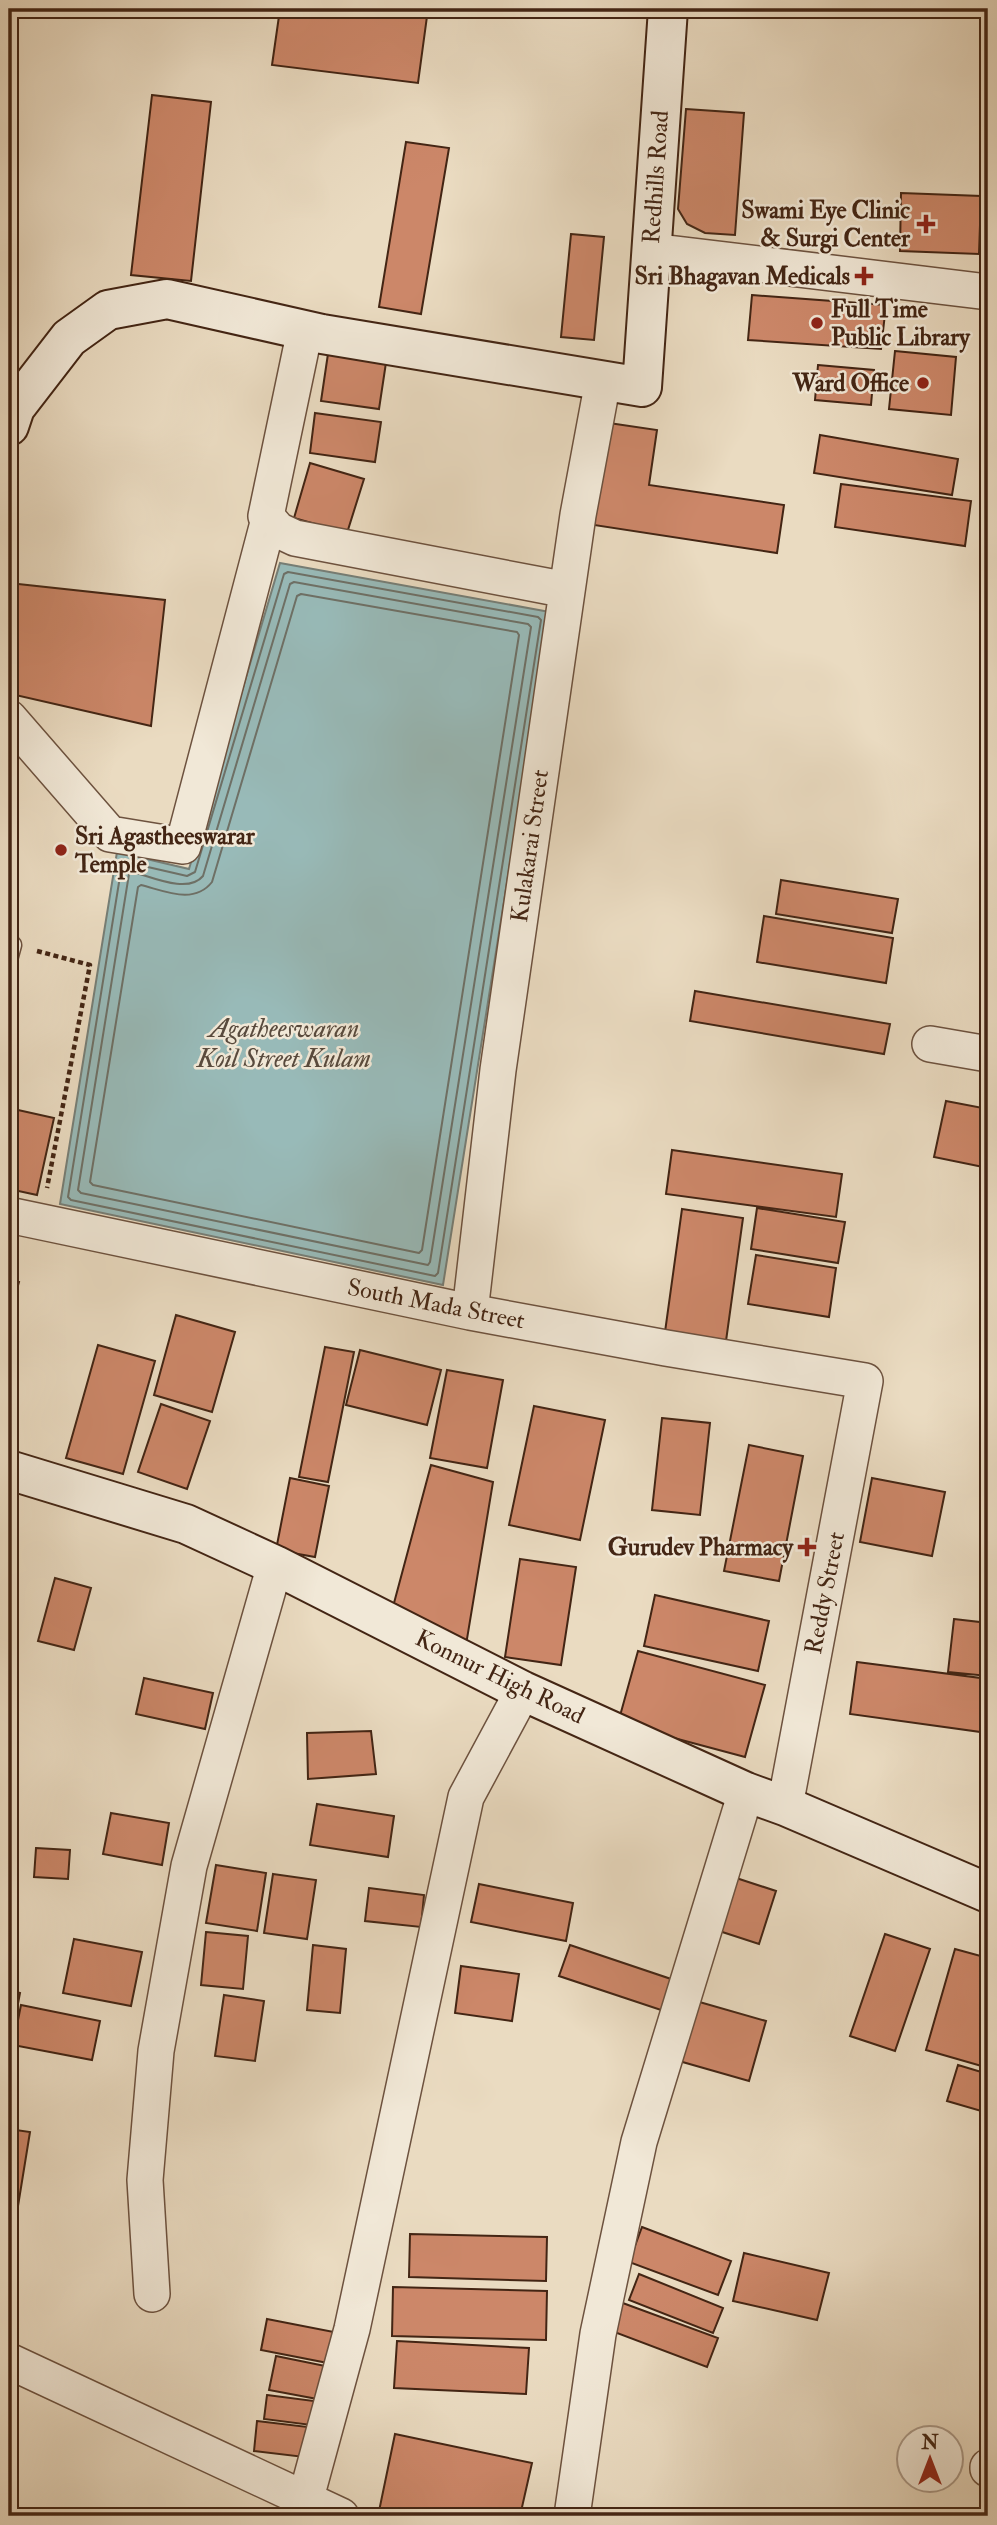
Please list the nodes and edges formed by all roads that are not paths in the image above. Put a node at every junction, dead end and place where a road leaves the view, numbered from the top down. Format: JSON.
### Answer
{"nodes":[{"id":1,"x":668,"y":9,"type":"edge"},
{"id":2,"x":651,"y":251,"type":"junction"},
{"id":3,"x":988,"y":292,"type":"edge"},
{"id":4,"x":305,"y":330,"type":"junction"},
{"id":5,"x":603,"y":381,"type":"junction"},
{"id":6,"x":9,"y":426,"type":"edge"},
{"id":7,"x":269,"y":519,"type":"junction"},
{"id":8,"x":567,"y":590,"type":"junction"},
{"id":9,"x":9,"y":718,"type":"edge"},
{"id":10,"x":930,"y":1044,"type":"dead end"},
{"id":11,"x":988,"y":1054,"type":"edge"},
{"id":12,"x":25,"y":1218,"type":"edge"},
{"id":13,"x":470,"y":1312,"type":"junction"},
{"id":14,"x":865,"y":1381,"type":"joint"},
{"id":15,"x":9,"y":1470,"type":"edge"},
{"id":16,"x":275,"y":1565,"type":"junction"},
{"id":17,"x":523,"y":1691,"type":"junction"},
{"id":18,"x":746,"y":1792,"type":"junction"},
{"id":19,"x":785,"y":1806,"type":"junction"},
{"id":20,"x":988,"y":1893,"type":"edge"},
{"id":21,"x":152,"y":2294,"type":"dead end"},
{"id":22,"x":9,"y":2361,"type":"edge"},
{"id":23,"x":303,"y":2509,"type":"edge"},
{"id":24,"x":341,"y":2516,"type":"edge"},
{"id":25,"x":572,"y":2516,"type":"edge"}],
"edges":[{"from":1,"to":2,"type":"street","name":"Redhills Road"},
{"from":2,"to":3,"type":"street"},
{"from":2,"to":5,"type":"street","name":"Redhills Road"},
{"from":4,"to":5,"type":"street"},
{"from":4,"to":6,"type":"street"},
{"from":4,"to":7,"type":"street"},
{"from":5,"to":8,"type":"street","name":"Kulakarai Street"},
{"from":7,"to":8,"type":"street"},
{"from":7,"to":9,"type":"street"},
{"from":8,"to":13,"type":"street","name":"Kulakarai Street"},
{"from":10,"to":11,"type":"street"},
{"from":12,"to":13,"type":"street","name":"South Mada Street"},
{"from":13,"to":14,"type":"street","name":"South Mada Street"},
{"from":14,"to":19,"type":"street","name":"Reddy Street"},
{"from":15,"to":16,"type":"street","name":"Konnur High Road"},
{"from":16,"to":17,"type":"street","name":"Konnur High Road"},
{"from":16,"to":21,"type":"street"},
{"from":17,"to":18,"type":"street","name":"Konnur High Road"},
{"from":17,"to":23,"type":"street"},
{"from":18,"to":19,"type":"street","name":"Konnur High Road"},
{"from":18,"to":25,"type":"street"},
{"from":19,"to":20,"type":"street","name":"Konnur High Road"},
{"from":22,"to":23,"type":"street"},
{"from":23,"to":24,"type":"street"}]}
